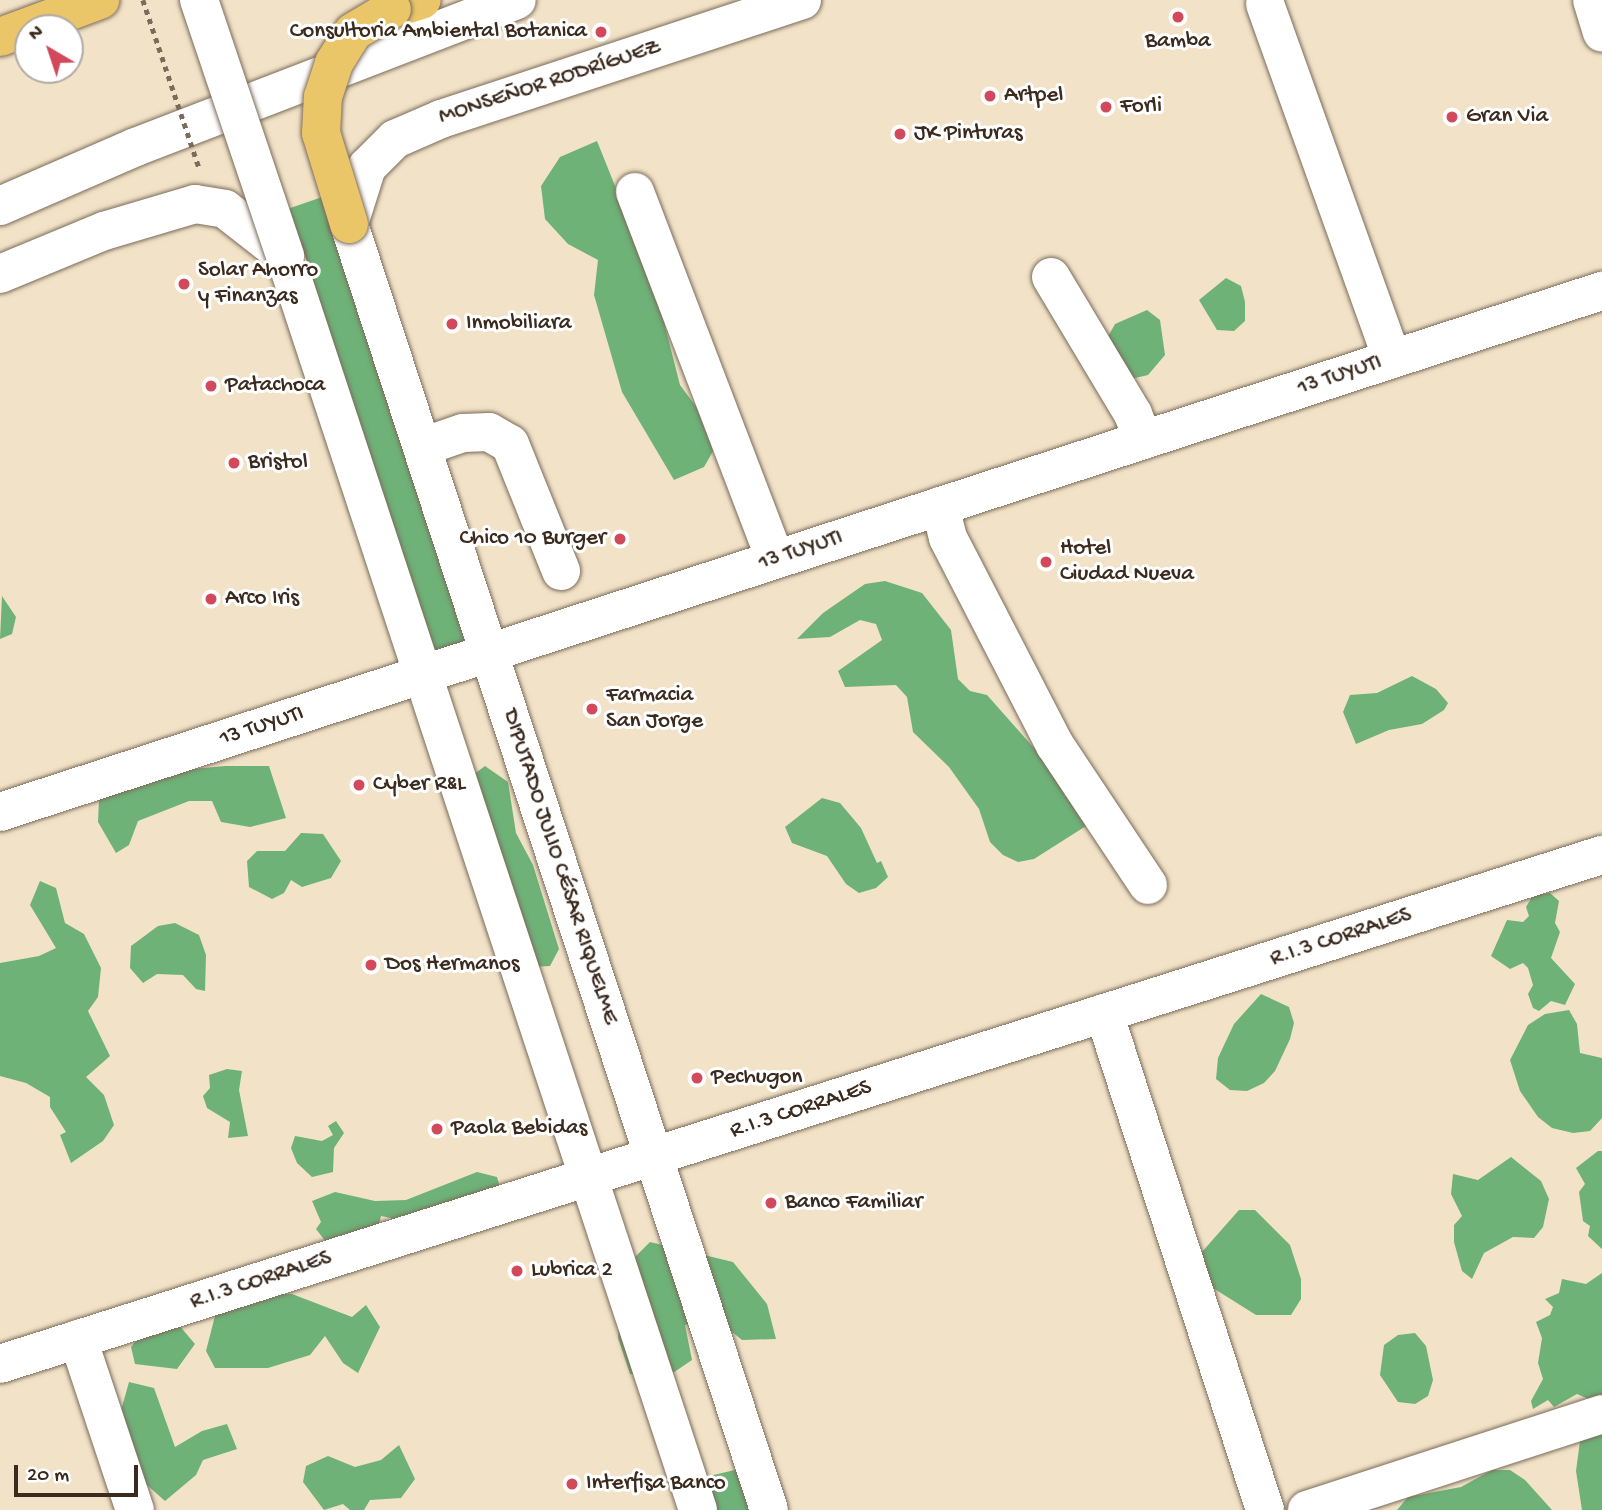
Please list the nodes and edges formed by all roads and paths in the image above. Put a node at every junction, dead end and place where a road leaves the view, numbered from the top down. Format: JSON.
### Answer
{"nodes":[{"id":1,"x":100,"y":0,"type":"edge"},
{"id":2,"x":143,"y":0,"type":"edge"},
{"id":3,"x":199,"y":0,"type":"edge"},
{"id":4,"x":517,"y":0,"type":"edge"},
{"id":5,"x":802,"y":0,"type":"edge"},
{"id":6,"x":1591,"y":0,"type":"edge"},
{"id":7,"x":1265,"y":4,"type":"dead end"},
{"id":8,"x":407,"y":5,"type":"edge"},
{"id":9,"x":1602,"y":33,"type":"edge"},
{"id":10,"x":0,"y":37,"type":"edge"},
{"id":11,"x":199,"y":167,"type":"dead end"},
{"id":12,"x":635,"y":192,"type":"dead end"},
{"id":13,"x":0,"y":206,"type":"edge"},
{"id":14,"x":349,"y":224,"type":"junction"},
{"id":15,"x":285,"y":256,"type":"junction"},
{"id":16,"x":0,"y":274,"type":"edge"},
{"id":17,"x":1051,"y":277,"type":"dead end"},
{"id":18,"x":1602,"y":291,"type":"edge"},
{"id":19,"x":1392,"y":359,"type":"junction"},
{"id":20,"x":1143,"y":440,"type":"junction"},
{"id":21,"x":422,"y":447,"type":"junction"},
{"id":22,"x":940,"y":506,"type":"junction"},
{"id":23,"x":775,"y":559,"type":"junction"},
{"id":24,"x":561,"y":571,"type":"dead end"},
{"id":25,"x":489,"y":653,"type":"junction"},
{"id":26,"x":424,"y":674,"type":"junction"},
{"id":27,"x":0,"y":812,"type":"edge"},
{"id":28,"x":1602,"y":855,"type":"edge"},
{"id":29,"x":1148,"y":886,"type":"dead end"},
{"id":30,"x":1104,"y":1013,"type":"junction"},
{"id":31,"x":654,"y":1157,"type":"junction"},
{"id":32,"x":589,"y":1177,"type":"junction"},
{"id":33,"x":78,"y":1339,"type":"junction"},
{"id":34,"x":0,"y":1364,"type":"edge"},
{"id":35,"x":1602,"y":1414,"type":"edge"},
{"id":36,"x":135,"y":1510,"type":"edge"},
{"id":37,"x":698,"y":1510,"type":"edge"},
{"id":38,"x":769,"y":1510,"type":"edge"},
{"id":39,"x":1265,"y":1510,"type":"edge"},
{"id":40,"x":1307,"y":1510,"type":"edge"}],
"edges":[{"from":1,"to":10,"type":"highway"},
{"from":2,"to":11,"type":"path","bridge":true},
{"from":3,"to":15,"type":"street","bridge":true},
{"from":4,"to":13,"type":"street"},
{"from":5,"to":14,"type":"street","name":"MONSEÑOR RODRÍGUEZ"},
{"from":6,"to":9,"type":"street"},
{"from":7,"to":19,"type":"street"},
{"from":8,"to":14,"type":"highway","bridge":true},
{"from":12,"to":23,"type":"street"},
{"from":14,"to":21,"type":"street","name":"DIPUTADO JULIO CÉSAR RIQUELME"},
{"from":15,"to":16,"type":"street"},
{"from":15,"to":26,"type":"street"},
{"from":17,"to":20,"type":"street"},
{"from":18,"to":19,"type":"street","name":"13 TUYUTI"},
{"from":19,"to":20,"type":"street","name":"13 TUYUTI"},
{"from":20,"to":22,"type":"street","name":"13 TUYUTI"},
{"from":21,"to":24,"type":"street"},
{"from":21,"to":25,"type":"street","name":"DIPUTADO JULIO CÉSAR RIQUELME"},
{"from":22,"to":23,"type":"street","name":"13 TUYUTI"},
{"from":22,"to":29,"type":"street"},
{"from":23,"to":25,"type":"street","name":"13 TUYUTI"},
{"from":25,"to":26,"type":"street","name":"13 TUYUTI"},
{"from":25,"to":31,"type":"street","name":"DIPUTADO JULIO CÉSAR RIQUELME"},
{"from":26,"to":27,"type":"street","name":"13 TUYUTI"},
{"from":26,"to":32,"type":"street"},
{"from":28,"to":30,"type":"street","name":"R.I.3 CORRALES"},
{"from":30,"to":31,"type":"street","name":"R.I.3 CORRALES"},
{"from":30,"to":39,"type":"street"},
{"from":31,"to":32,"type":"street","name":"R.I.3 CORRALES"},
{"from":31,"to":38,"type":"street","name":"DIPUTADO JULIO CÉSAR RIQUELME"},
{"from":32,"to":33,"type":"street","name":"R.I.3 CORRALES"},
{"from":32,"to":37,"type":"street"},
{"from":33,"to":34,"type":"street","name":"R.I.3 CORRALES"},
{"from":33,"to":36,"type":"street"},
{"from":35,"to":40,"type":"street"}]}
